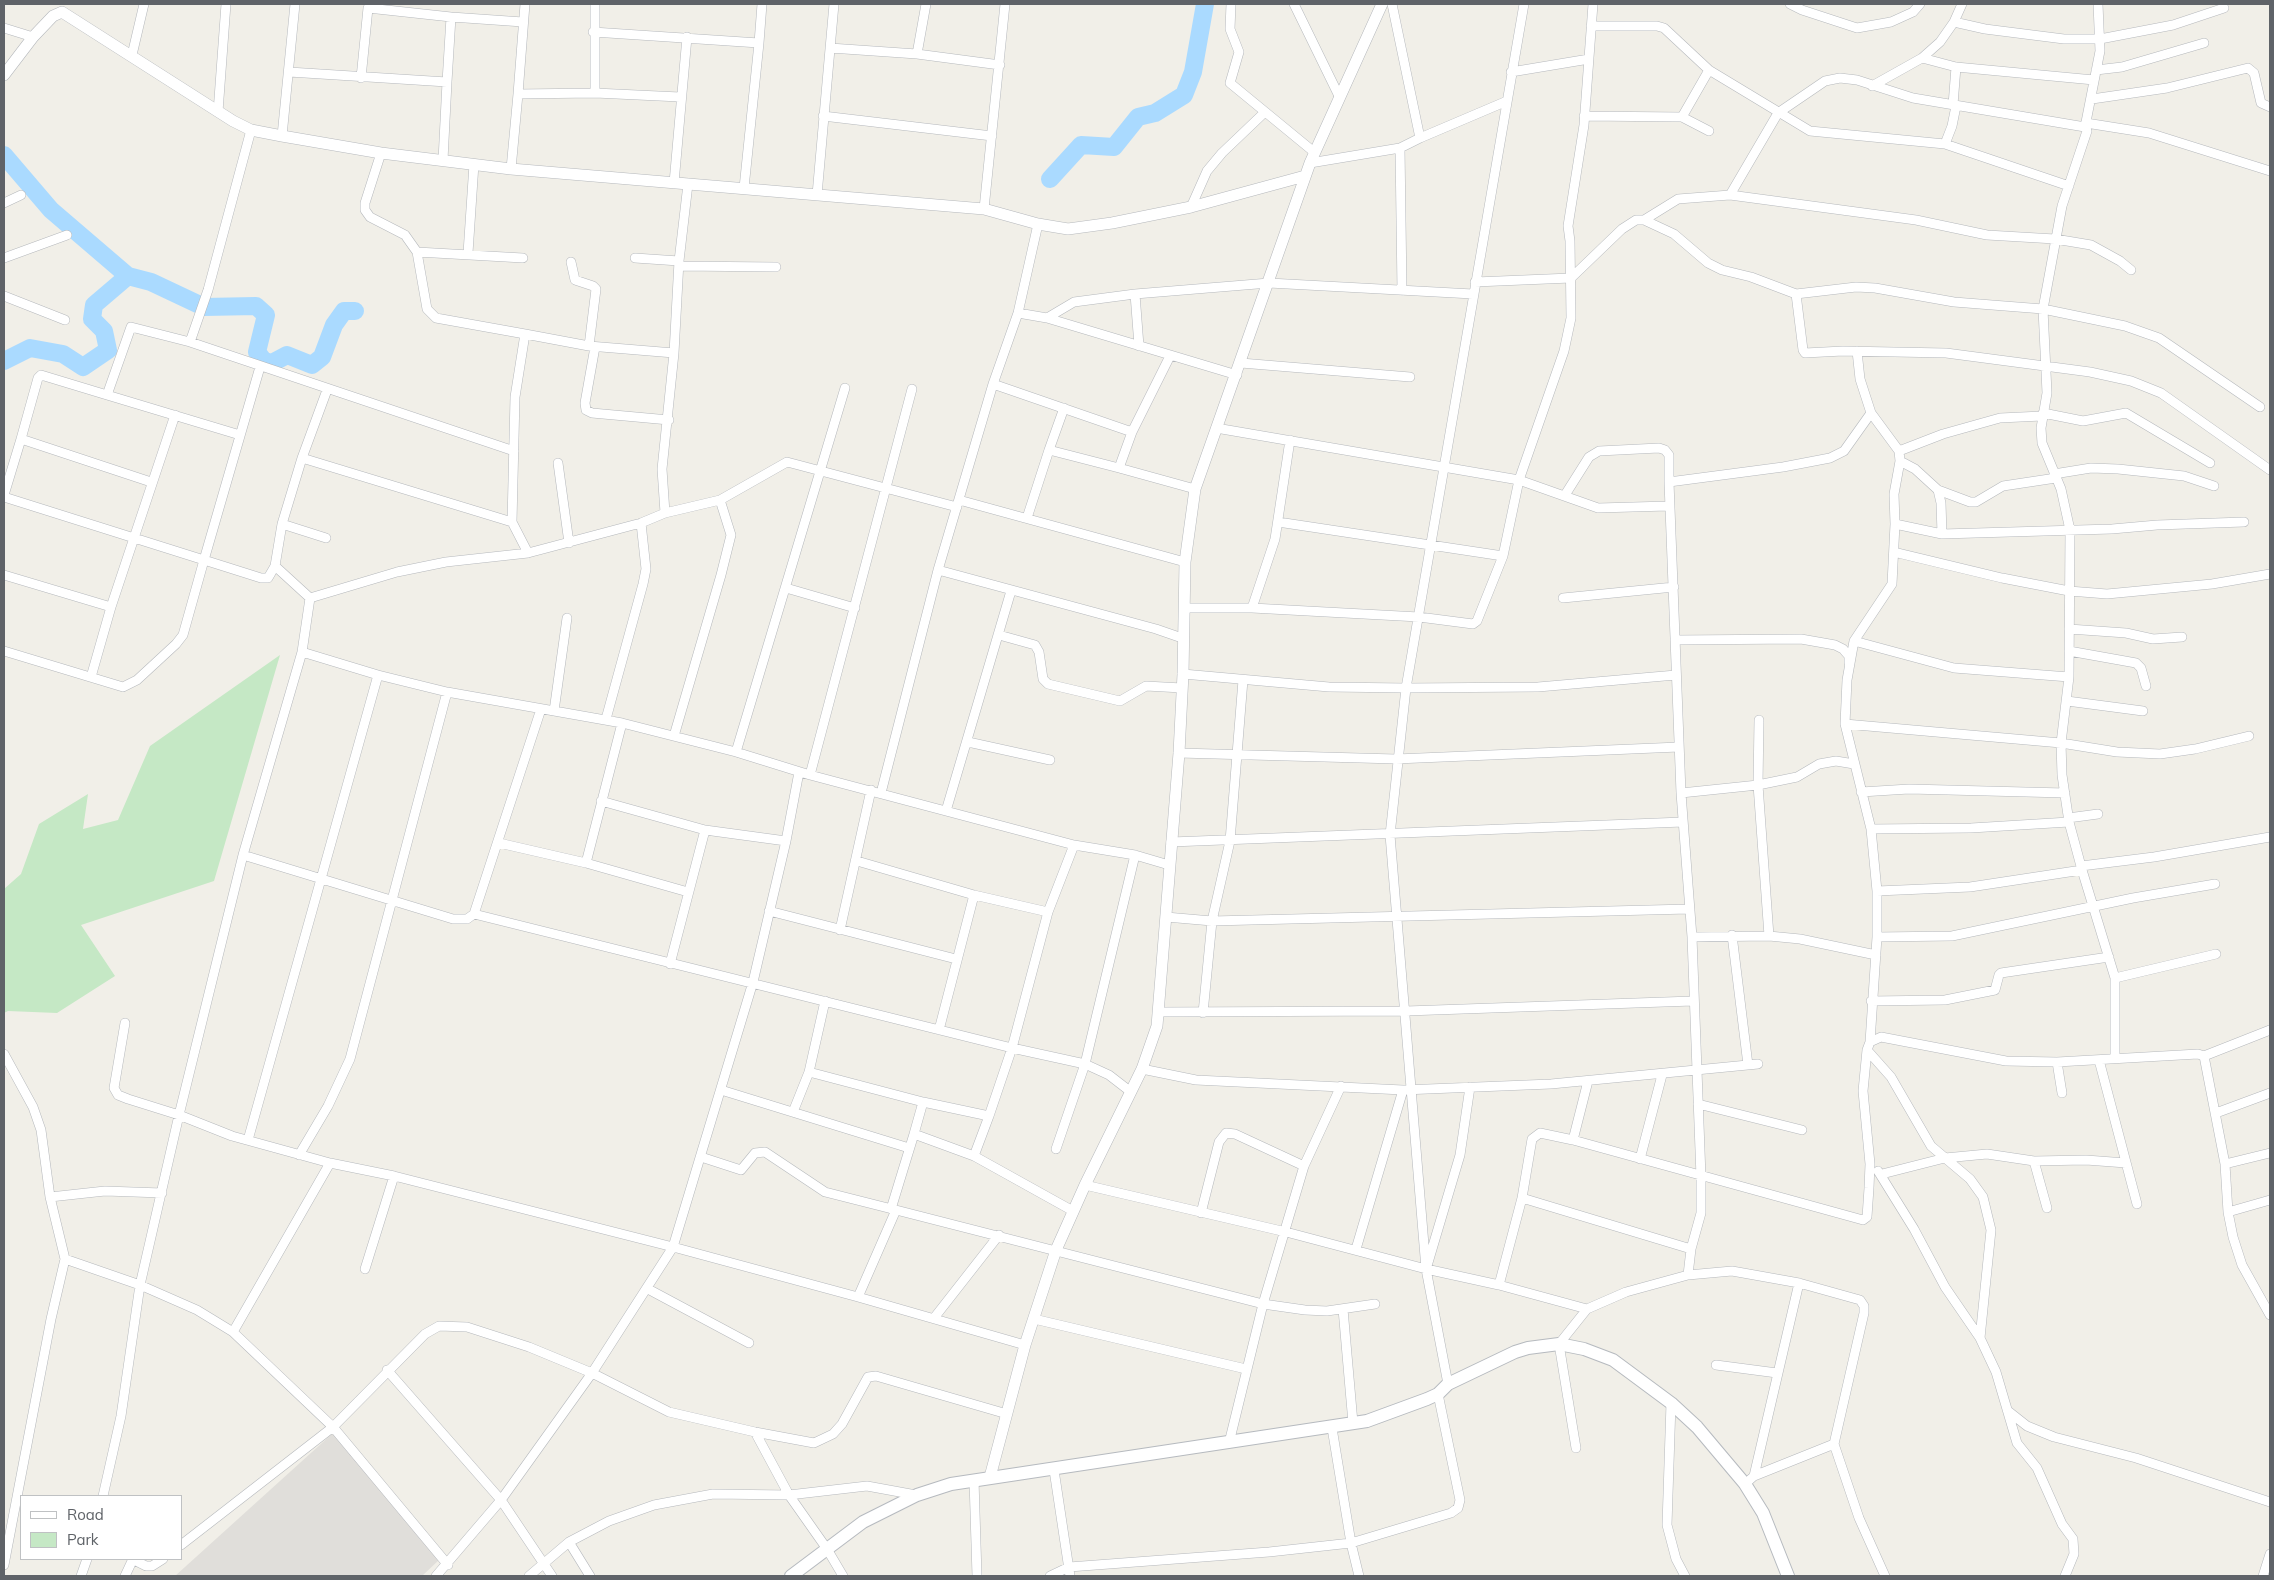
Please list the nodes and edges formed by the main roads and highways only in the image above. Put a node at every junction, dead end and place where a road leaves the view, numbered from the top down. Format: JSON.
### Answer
{"nodes":[{"id":1,"x":791,"y":1576,"type":"edge"},
{"id":2,"x":1788,"y":1576,"type":"edge"}],
"edges":[{"from":1,"to":2,"type":"main road"}]}
